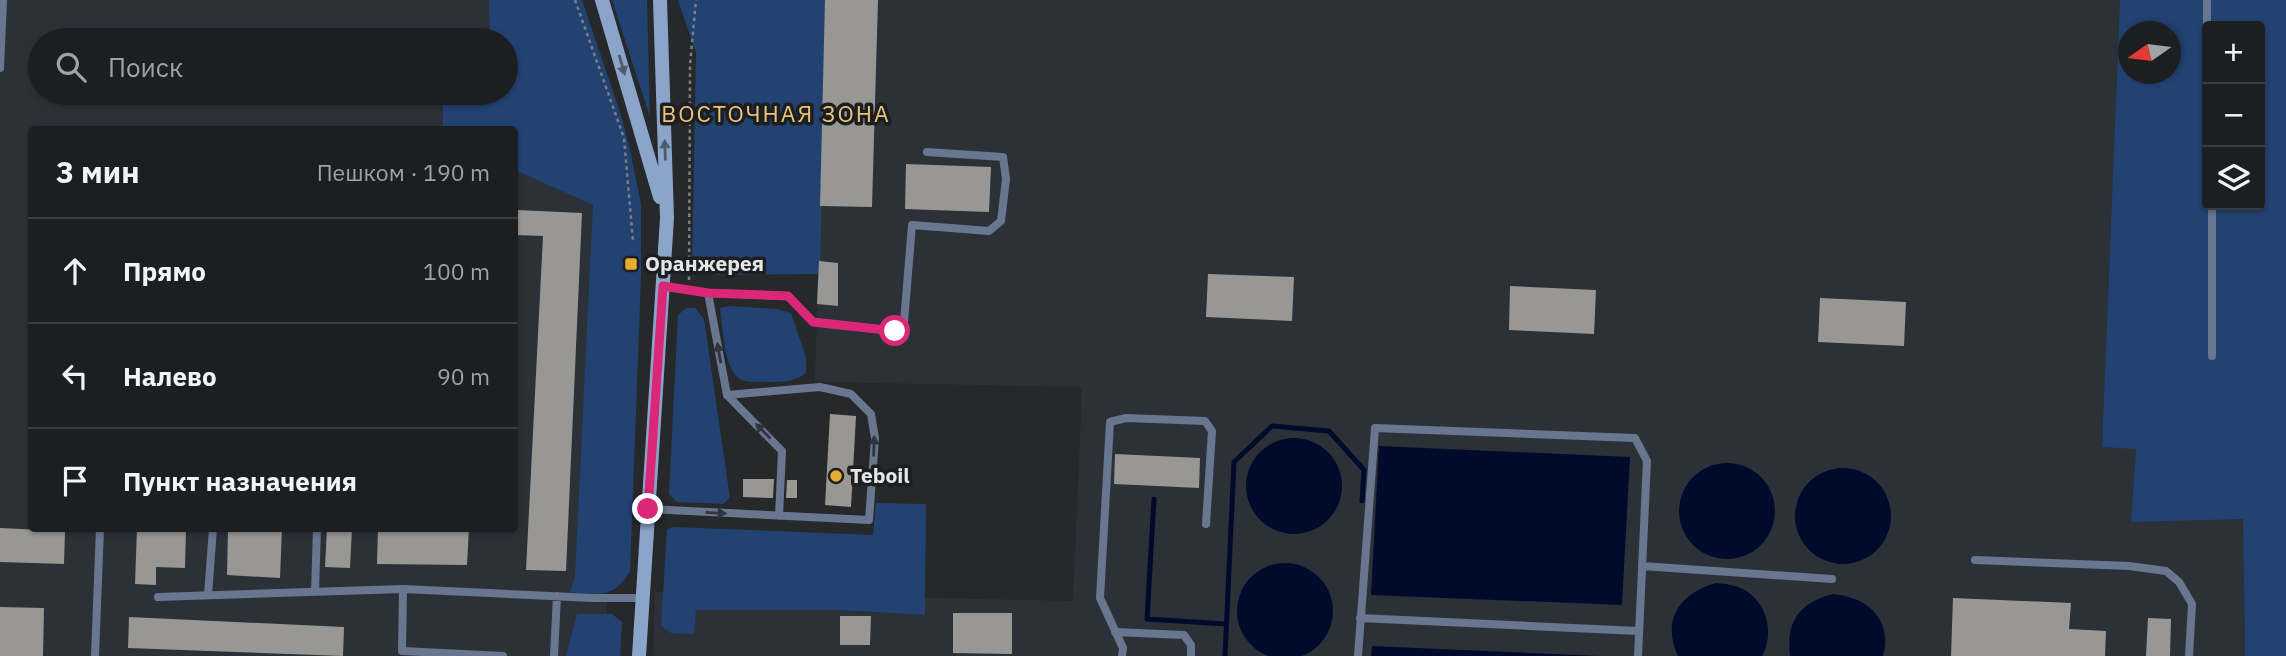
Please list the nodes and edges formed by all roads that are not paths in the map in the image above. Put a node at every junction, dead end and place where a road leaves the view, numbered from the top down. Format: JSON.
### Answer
{"nodes":[{"id":1,"x":4,"y":0,"type":"edge"},
{"id":2,"x":603,"y":0,"type":"edge"},
{"id":3,"x":660,"y":0,"type":"edge"},
{"id":4,"x":2207,"y":0,"type":"edge"},
{"id":5,"x":2207,"y":21,"type":"edge"},
{"id":6,"x":0,"y":68,"type":"edge"},
{"id":7,"x":927,"y":152,"type":"dead end"},
{"id":8,"x":2212,"y":210,"type":"edge"},
{"id":9,"x":667,"y":218,"type":"junction"},
{"id":10,"x":663,"y":286,"type":"junction"},
{"id":11,"x":708,"y":293,"type":"junction"},
{"id":12,"x":2212,"y":356,"type":"dead end"},
{"id":13,"x":727,"y":395,"type":"junction"},
{"id":14,"x":648,"y":509,"type":"junction"},
{"id":15,"x":779,"y":516,"type":"junction"},
{"id":16,"x":1206,"y":524,"type":"dead end"},
{"id":17,"x":100,"y":532,"type":"edge"},
{"id":18,"x":213,"y":532,"type":"edge"},
{"id":19,"x":317,"y":532,"type":"edge"},
{"id":20,"x":1975,"y":559,"type":"dead end"},
{"id":21,"x":1642,"y":566,"type":"junction"},
{"id":22,"x":1832,"y":579,"type":"dead end"},
{"id":23,"x":403,"y":589,"type":"junction"},
{"id":24,"x":314,"y":592,"type":"junction"},
{"id":25,"x":208,"y":595,"type":"junction"},
{"id":26,"x":557,"y":596,"type":"junction"},
{"id":27,"x":158,"y":597,"type":"dead end"},
{"id":28,"x":643,"y":598,"type":"junction"},
{"id":29,"x":1360,"y":618,"type":"junction"},
{"id":30,"x":1638,"y":631,"type":"junction"},
{"id":31,"x":1115,"y":632,"type":"junction"},
{"id":32,"x":95,"y":656,"type":"edge"},
{"id":33,"x":503,"y":656,"type":"edge"},
{"id":34,"x":554,"y":656,"type":"edge"},
{"id":35,"x":639,"y":656,"type":"edge"},
{"id":36,"x":1122,"y":656,"type":"edge"},
{"id":37,"x":1191,"y":656,"type":"edge"},
{"id":38,"x":1358,"y":656,"type":"edge"},
{"id":39,"x":1638,"y":656,"type":"edge"},
{"id":40,"x":2189,"y":656,"type":"edge"}],
"edges":[{"from":1,"to":6,"type":"lane"},
{"from":2,"to":9,"type":"main road","one_way":true},
{"from":9,"to":3,"type":"main road","one_way":true},
{"from":4,"to":5,"type":"lane"},
{"from":7,"to":11,"type":"lane"},
{"from":8,"to":12,"type":"lane"},
{"from":9,"to":10,"type":"main road"},
{"from":10,"to":11,"type":"lane"},
{"from":10,"to":14,"type":"main road"},
{"from":13,"to":11,"type":"lane","one_way":true},
{"from":15,"to":13,"type":"lane","one_way":true},
{"from":15,"to":13,"type":"lane","one_way":true},
{"from":14,"to":15,"type":"lane","one_way":true},
{"from":14,"to":28,"type":"main road"},
{"from":16,"to":31,"type":"lane"},
{"from":17,"to":32,"type":"lane"},
{"from":18,"to":25,"type":"lane"},
{"from":19,"to":24,"type":"lane"},
{"from":20,"to":40,"type":"lane"},
{"from":21,"to":22,"type":"lane"},
{"from":21,"to":29,"type":"lane"},
{"from":21,"to":30,"type":"lane"},
{"from":23,"to":24,"type":"lane"},
{"from":23,"to":26,"type":"lane"},
{"from":23,"to":33,"type":"lane"},
{"from":24,"to":25,"type":"lane"},
{"from":25,"to":27,"type":"lane"},
{"from":26,"to":28,"type":"lane"},
{"from":26,"to":34,"type":"lane"},
{"from":28,"to":35,"type":"main road"},
{"from":29,"to":30,"type":"lane"},
{"from":29,"to":38,"type":"lane"},
{"from":30,"to":39,"type":"lane"},
{"from":31,"to":36,"type":"lane"},
{"from":31,"to":37,"type":"lane"}]}
